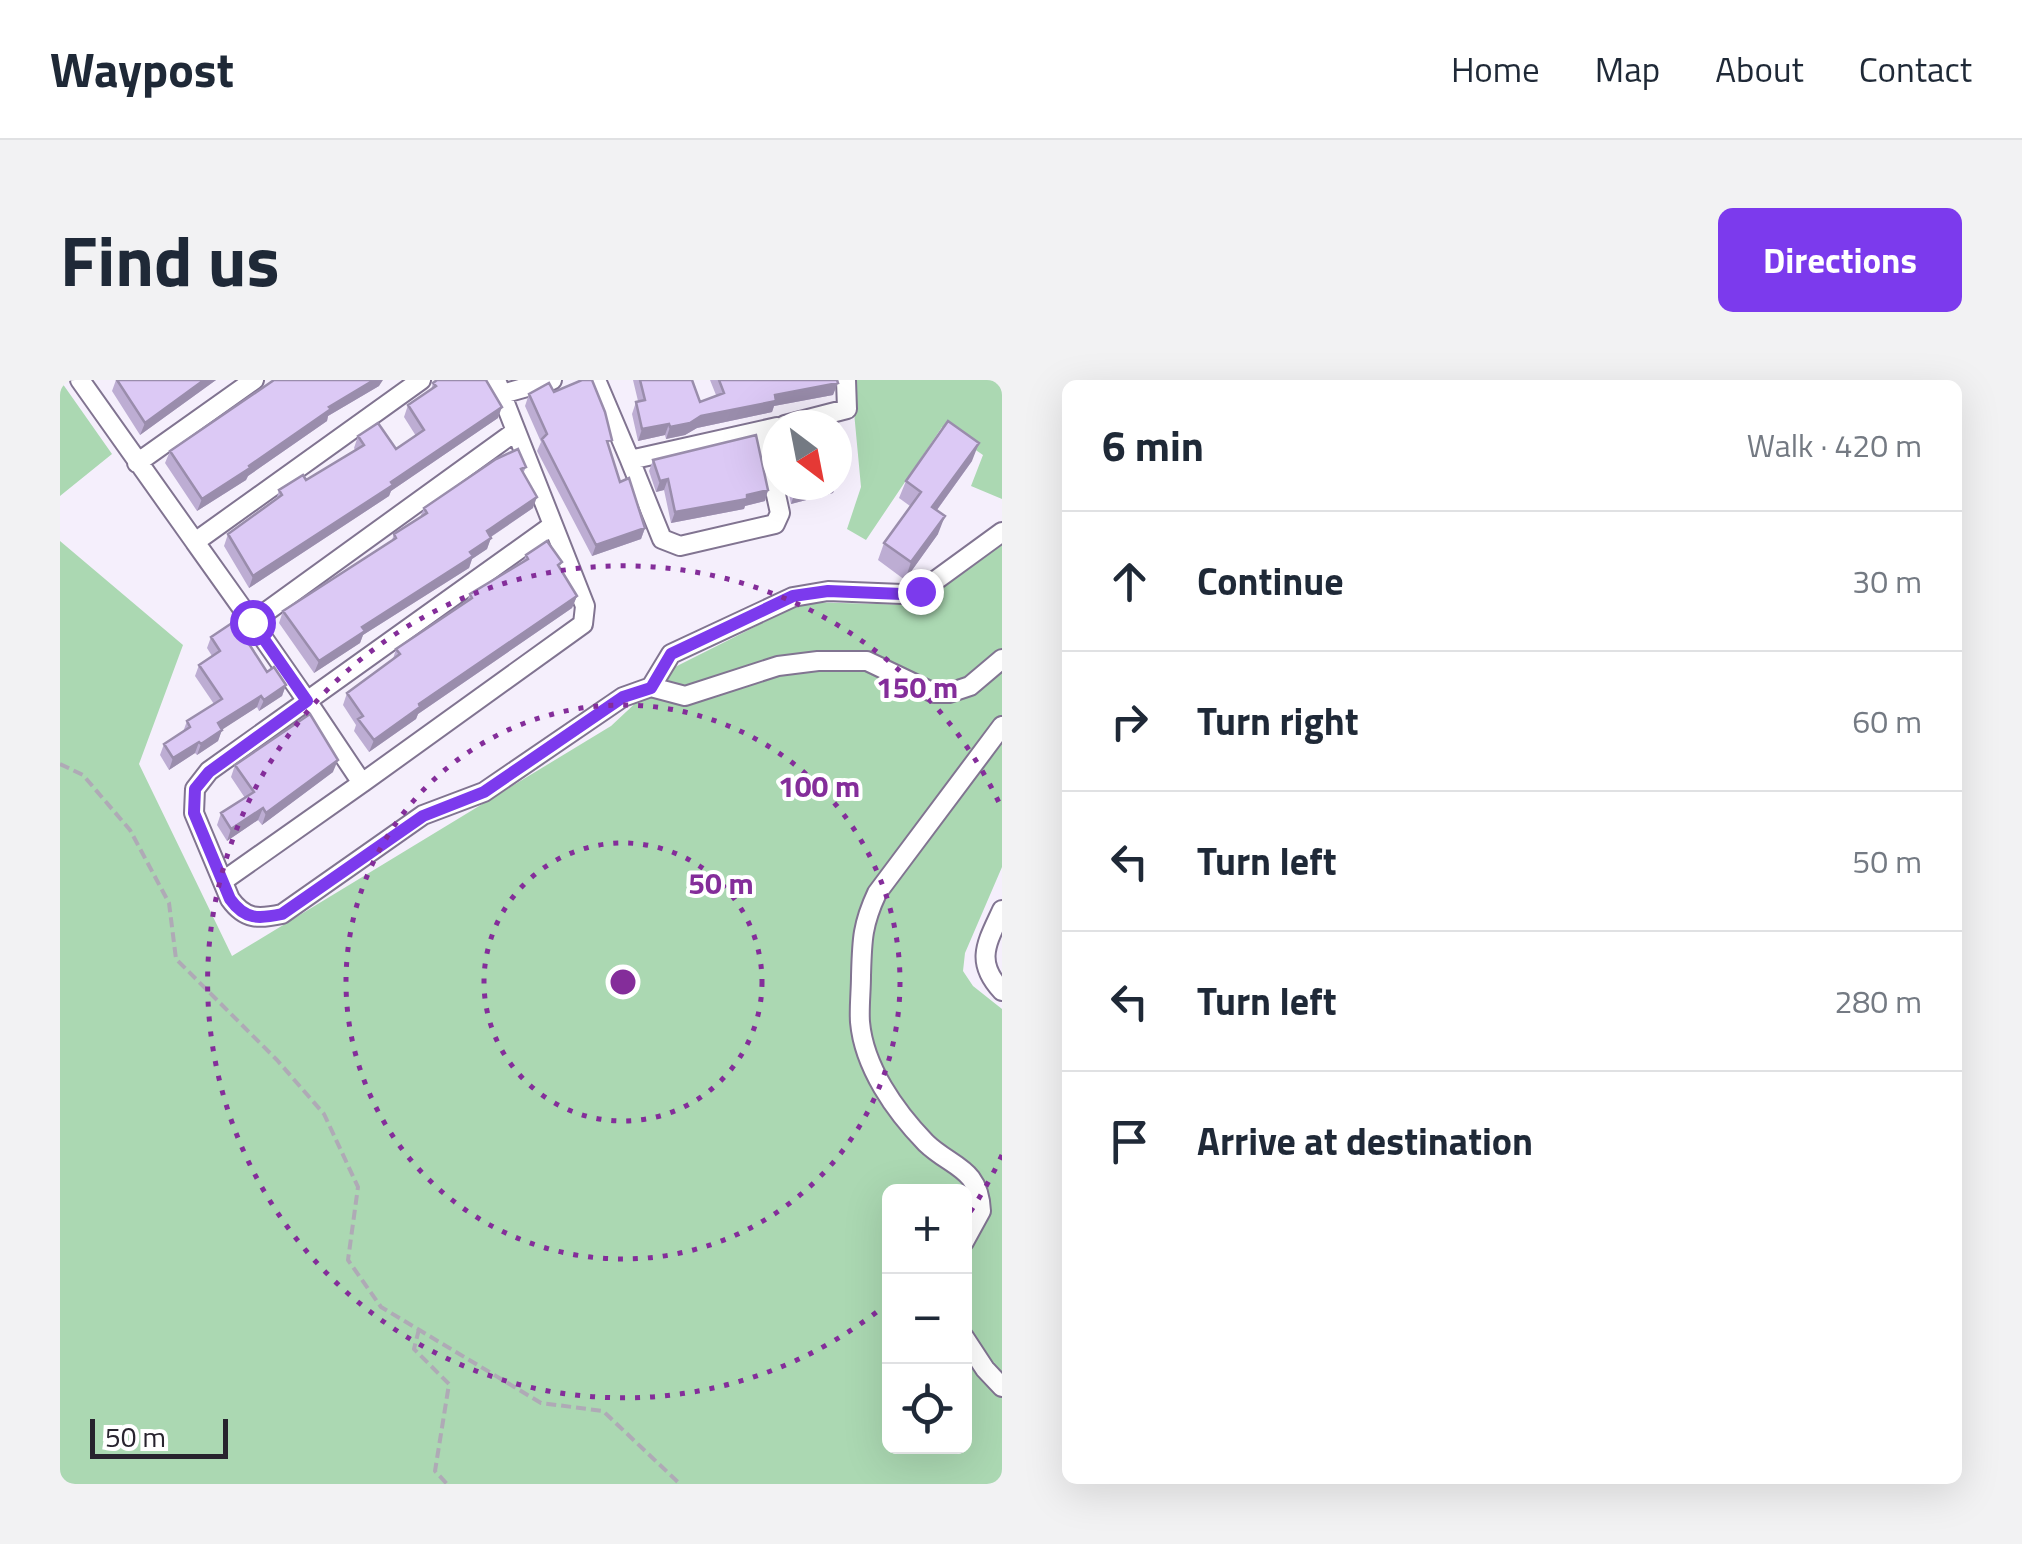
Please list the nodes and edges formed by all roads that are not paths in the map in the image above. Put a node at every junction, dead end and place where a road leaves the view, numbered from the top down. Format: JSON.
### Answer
{"nodes":[{"id":1,"x":254,"y":380,"type":"edge"},
{"id":2,"x":421,"y":380,"type":"edge"},
{"id":3,"x":552,"y":380,"type":"edge"},
{"id":4,"x":596,"y":380,"type":"edge"},
{"id":5,"x":846,"y":380,"type":"edge"},
{"id":6,"x":83,"y":381,"type":"edge"},
{"id":7,"x":499,"y":387,"type":"edge"},
{"id":8,"x":847,"y":410,"type":"edge"},
{"id":9,"x":516,"y":431,"type":"junction"},
{"id":10,"x":762,"y":431,"type":"edge"},
{"id":11,"x":630,"y":460,"type":"junction"},
{"id":12,"x":137,"y":463,"type":"junction"},
{"id":13,"x":778,"y":500,"type":"edge"},
{"id":14,"x":553,"y":526,"type":"junction"},
{"id":15,"x":1002,"y":532,"type":"edge"},
{"id":16,"x":195,"y":542,"type":"junction"},
{"id":17,"x":252,"y":622,"type":"junction"},
{"id":18,"x":1002,"y":659,"type":"edge"},
{"id":19,"x":651,"y":688,"type":"junction"},
{"id":20,"x":307,"y":701,"type":"junction"},
{"id":21,"x":1002,"y":726,"type":"edge"},
{"id":22,"x":362,"y":783,"type":"junction"},
{"id":23,"x":223,"y":880,"type":"junction"},
{"id":24,"x":1002,"y":910,"type":"edge"},
{"id":25,"x":1002,"y":990,"type":"edge"},
{"id":26,"x":972,"y":1227,"type":"edge"},
{"id":27,"x":972,"y":1349,"type":"edge"},
{"id":28,"x":1002,"y":1387,"type":"edge"}],
"edges":[{"from":1,"to":12,"type":"street"},
{"from":2,"to":16,"type":"street"},
{"from":3,"to":7,"type":"street"},
{"from":4,"to":11,"type":"street"},
{"from":5,"to":8,"type":"street"},
{"from":6,"to":12,"type":"street"},
{"from":7,"to":9,"type":"street"},
{"from":9,"to":14,"type":"street"},
{"from":9,"to":17,"type":"street"},
{"from":10,"to":11,"type":"street"},
{"from":11,"to":13,"type":"street"},
{"from":12,"to":16,"type":"street"},
{"from":14,"to":20,"type":"street"},
{"from":14,"to":22,"type":"street"},
{"from":15,"to":19,"type":"street"},
{"from":16,"to":17,"type":"street"},
{"from":17,"to":20,"type":"street"},
{"from":18,"to":19,"type":"street"},
{"from":19,"to":23,"type":"street"},
{"from":20,"to":22,"type":"street"},
{"from":20,"to":23,"type":"street"},
{"from":21,"to":26,"type":"street"},
{"from":22,"to":23,"type":"street"},
{"from":24,"to":25,"type":"street"},
{"from":27,"to":28,"type":"street"}]}
